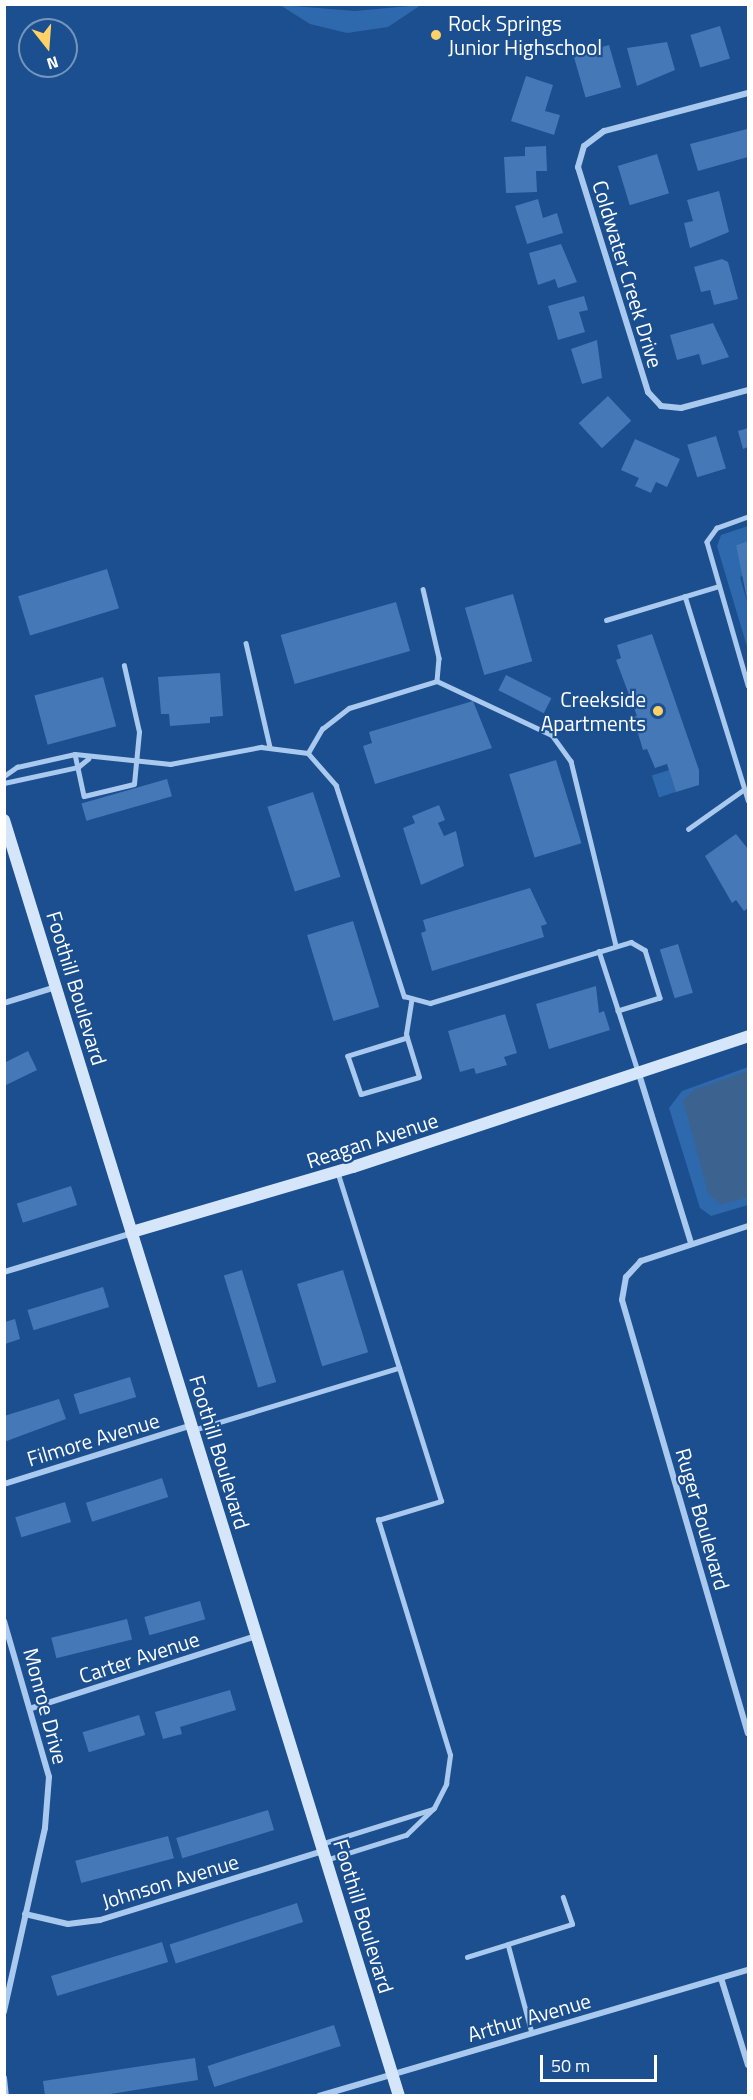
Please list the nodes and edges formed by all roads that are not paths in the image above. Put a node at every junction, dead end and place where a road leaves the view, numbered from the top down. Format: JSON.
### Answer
{"nodes":[{"id":1,"x":748,"y":93,"type":"edge"},
{"id":2,"x":748,"y":390,"type":"edge"},
{"id":3,"x":748,"y":517,"type":"edge"},
{"id":4,"x":719,"y":586,"type":"junction"},
{"id":5,"x":423,"y":589,"type":"dead end"},
{"id":6,"x":685,"y":596,"type":"junction"},
{"id":7,"x":606,"y":620,"type":"dead end"},
{"id":8,"x":246,"y":643,"type":"dead end"},
{"id":9,"x":124,"y":666,"type":"dead end"},
{"id":10,"x":436,"y":681,"type":"junction"},
{"id":11,"x":748,"y":684,"type":"edge"},
{"id":12,"x":270,"y":747,"type":"junction"},
{"id":13,"x":309,"y":753,"type":"junction"},
{"id":14,"x":75,"y":754,"type":"junction"},
{"id":15,"x":88,"y":759,"type":"junction"},
{"id":16,"x":137,"y":762,"type":"junction"},
{"id":17,"x":78,"y":767,"type":"junction"},
{"id":18,"x":4,"y":776,"type":"edge"},
{"id":19,"x":4,"y":783,"type":"edge"},
{"id":20,"x":743,"y":790,"type":"junction"},
{"id":21,"x":748,"y":800,"type":"edge"},
{"id":22,"x":4,"y":820,"type":"edge"},
{"id":23,"x":688,"y":829,"type":"dead end"},
{"id":24,"x":616,"y":946,"type":"junction"},
{"id":25,"x":599,"y":951,"type":"junction"},
{"id":26,"x":56,"y":987,"type":"junction"},
{"id":27,"x":411,"y":1001,"type":"junction"},
{"id":28,"x":4,"y":1003,"type":"edge"},
{"id":29,"x":618,"y":1011,"type":"junction"},
{"id":30,"x":748,"y":1036,"type":"edge"},
{"id":31,"x":407,"y":1038,"type":"junction"},
{"id":32,"x":639,"y":1074,"type":"junction"},
{"id":33,"x":338,"y":1172,"type":"junction"},
{"id":34,"x":748,"y":1226,"type":"edge"},
{"id":35,"x":132,"y":1232,"type":"junction"},
{"id":36,"x":691,"y":1243,"type":"junction"},
{"id":37,"x":4,"y":1272,"type":"edge"},
{"id":38,"x":399,"y":1368,"type":"junction"},
{"id":39,"x":193,"y":1428,"type":"junction"},
{"id":40,"x":4,"y":1484,"type":"edge"},
{"id":41,"x":4,"y":1620,"type":"edge"},
{"id":42,"x":256,"y":1636,"type":"junction"},
{"id":43,"x":32,"y":1708,"type":"junction"},
{"id":44,"x":748,"y":1733,"type":"edge"},
{"id":45,"x":434,"y":1808,"type":"junction"},
{"id":46,"x":323,"y":1852,"type":"junction"},
{"id":47,"x":563,"y":1898,"type":"dead end"},
{"id":48,"x":25,"y":1914,"type":"junction"},
{"id":49,"x":508,"y":1944,"type":"junction"},
{"id":50,"x":467,"y":1957,"type":"dead end"},
{"id":51,"x":748,"y":1970,"type":"edge"},
{"id":52,"x":721,"y":1978,"type":"junction"},
{"id":53,"x":4,"y":2012,"type":"edge"},
{"id":54,"x":532,"y":2033,"type":"junction"},
{"id":55,"x":748,"y":2065,"type":"edge"},
{"id":56,"x":393,"y":2074,"type":"junction"},
{"id":57,"x":4,"y":2078,"type":"edge"},
{"id":58,"x":6,"y":2096,"type":"edge"},
{"id":59,"x":319,"y":2096,"type":"edge"},
{"id":60,"x":399,"y":2096,"type":"edge"}],
"edges":[{"from":1,"to":2,"type":"street","name":"Coldwater Creek Drive"},
{"from":3,"to":4,"type":"lane"},
{"from":4,"to":6,"type":"lane"},
{"from":4,"to":11,"type":"lane"},
{"from":5,"to":10,"type":"lane"},
{"from":6,"to":7,"type":"lane"},
{"from":6,"to":20,"type":"lane"},
{"from":8,"to":12,"type":"lane"},
{"from":9,"to":16,"type":"lane"},
{"from":10,"to":13,"type":"lane"},
{"from":10,"to":24,"type":"lane"},
{"from":12,"to":13,"type":"lane"},
{"from":12,"to":16,"type":"lane"},
{"from":13,"to":27,"type":"lane"},
{"from":14,"to":15,"type":"lane"},
{"from":14,"to":17,"type":"lane"},
{"from":14,"to":18,"type":"lane"},
{"from":15,"to":16,"type":"lane"},
{"from":15,"to":17,"type":"lane"},
{"from":16,"to":17,"type":"lane"},
{"from":17,"to":19,"type":"lane"},
{"from":20,"to":21,"type":"lane"},
{"from":20,"to":23,"type":"lane"},
{"from":22,"to":26,"type":"main road","name":"Foothill Boulevard"},
{"from":24,"to":25,"type":"lane"},
{"from":24,"to":29,"type":"lane"},
{"from":25,"to":27,"type":"lane"},
{"from":25,"to":29,"type":"lane"},
{"from":26,"to":28,"type":"street"},
{"from":26,"to":35,"type":"main road","name":"Foothill Boulevard"},
{"from":27,"to":31,"type":"lane"},
{"from":29,"to":32,"type":"lane"},
{"from":30,"to":32,"type":"main road","name":"Reagan Avenue"},
{"from":31,"to":31,"type":"lane"},
{"from":32,"to":33,"type":"main road","name":"Reagan Avenue"},
{"from":32,"to":36,"type":"street"},
{"from":33,"to":35,"type":"main road","name":"Reagan Avenue"},
{"from":33,"to":38,"type":"lane"},
{"from":34,"to":36,"type":"street","name":"Ruger Boulevard"},
{"from":35,"to":37,"type":"street","name":"Reagan Avenue"},
{"from":35,"to":39,"type":"main road","name":"Foothill Boulevard"},
{"from":36,"to":44,"type":"street","name":"Ruger Boulevard"},
{"from":38,"to":39,"type":"lane"},
{"from":38,"to":45,"type":"lane"},
{"from":39,"to":40,"type":"street","name":"Filmore Avenue"},
{"from":39,"to":42,"type":"main road","name":"Foothill Boulevard"},
{"from":41,"to":43,"type":"street","name":"Monroe Drive"},
{"from":42,"to":43,"type":"street","name":"Carter Avenue"},
{"from":42,"to":46,"type":"main road","name":"Foothill Boulevard"},
{"from":43,"to":48,"type":"street","name":"Monroe Drive"},
{"from":45,"to":46,"type":"lane"},
{"from":45,"to":46,"type":"lane"},
{"from":46,"to":48,"type":"street","name":"Johnson Avenue"},
{"from":46,"to":56,"type":"main road","name":"Foothill Boulevard"},
{"from":47,"to":49,"type":"lane"},
{"from":48,"to":53,"type":"street","name":"Monroe Drive"},
{"from":49,"to":50,"type":"lane"},
{"from":49,"to":54,"type":"lane"},
{"from":51,"to":52,"type":"street","name":"Arthur Avenue"},
{"from":52,"to":54,"type":"street","name":"Arthur Avenue"},
{"from":52,"to":55,"type":"street"},
{"from":54,"to":56,"type":"street","name":"Arthur Avenue"},
{"from":56,"to":59,"type":"street","name":"Arthur Avenue"},
{"from":56,"to":60,"type":"main road","name":"Foothill Boulevard"},
{"from":57,"to":58,"type":"street"}]}
